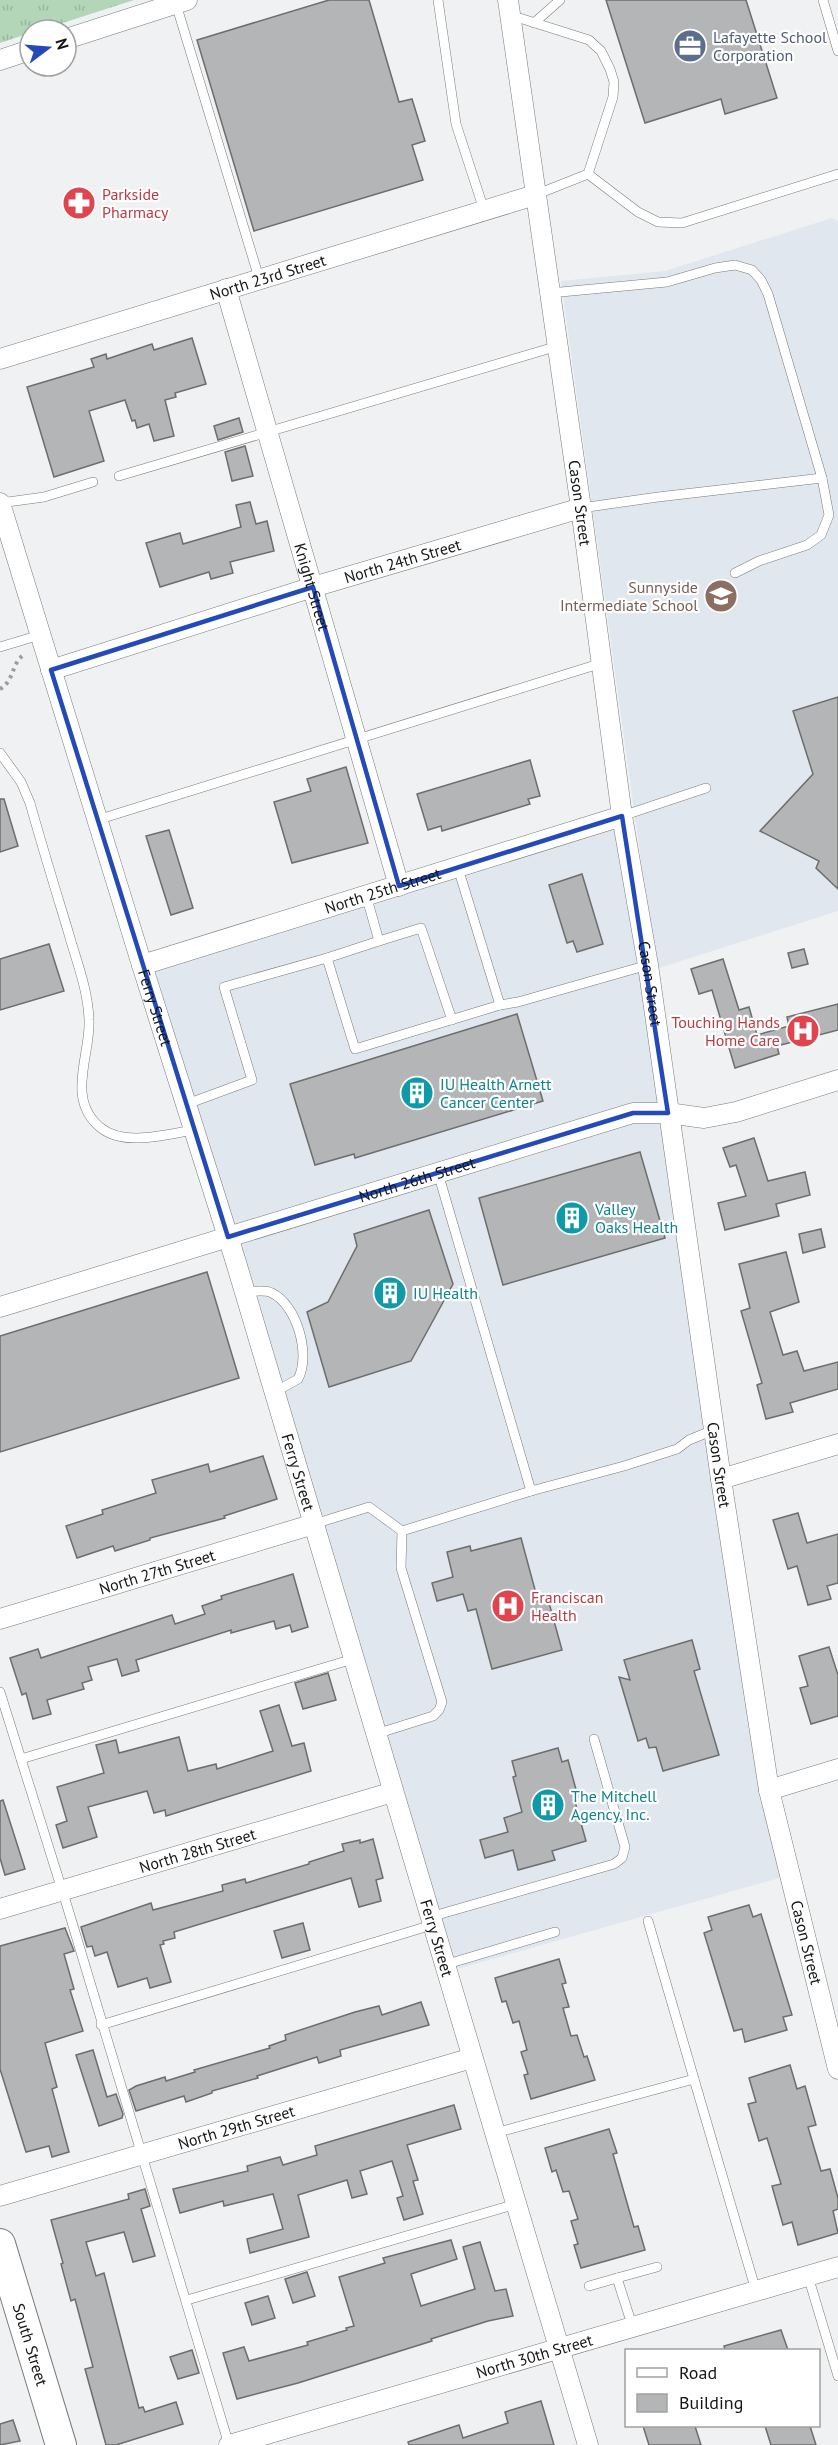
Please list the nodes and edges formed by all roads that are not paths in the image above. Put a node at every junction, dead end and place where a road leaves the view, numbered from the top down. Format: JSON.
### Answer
{"nodes":[{"id":1,"x":438,"y":0,"type":"edge"},
{"id":2,"x":561,"y":0,"type":"edge"},
{"id":3,"x":823,"y":0,"type":"edge"},
{"id":4,"x":181,"y":2,"type":"edge"},
{"id":5,"x":509,"y":7,"type":"edge"},
{"id":6,"x":534,"y":23,"type":"junction"},
{"id":7,"x":78,"y":35,"type":"edge"},
{"id":8,"x":838,"y":51,"type":"edge"},
{"id":9,"x":18,"y":55,"type":"edge"},
{"id":10,"x":0,"y":60,"type":"edge"},
{"id":11,"x":588,"y":174,"type":"junction"},
{"id":12,"x":838,"y":174,"type":"edge"},
{"id":13,"x":535,"y":195,"type":"junction"},
{"id":14,"x":484,"y":210,"type":"junction"},
{"id":15,"x":259,"y":278,"type":"junction"},
{"id":16,"x":226,"y":289,"type":"junction"},
{"id":17,"x":550,"y":293,"type":"junction"},
{"id":18,"x":558,"y":346,"type":"junction"},
{"id":19,"x":0,"y":359,"type":"edge"},
{"id":20,"x":268,"y":432,"type":"junction"},
{"id":21,"x":119,"y":476,"type":"dead end"},
{"id":22,"x":822,"y":478,"type":"junction"},
{"id":23,"x":93,"y":482,"type":"dead end"},
{"id":24,"x":0,"y":503,"type":"edge"},
{"id":25,"x":581,"y":508,"type":"junction"},
{"id":26,"x":735,"y":573,"type":"dead end"},
{"id":27,"x":313,"y":586,"type":"junction"},
{"id":28,"x":40,"y":635,"type":"junction"},
{"id":29,"x":0,"y":647,"type":"edge"},
{"id":30,"x":602,"y":663,"type":"junction"},
{"id":31,"x":51,"y":670,"type":"junction"},
{"id":32,"x":357,"y":739,"type":"junction"},
{"id":33,"x":0,"y":753,"type":"edge"},
{"id":34,"x":706,"y":788,"type":"dead end"},
{"id":35,"x":622,"y":816,"type":"junction"},
{"id":36,"x":97,"y":820,"type":"junction"},
{"id":37,"x":458,"y":868,"type":"junction"},
{"id":38,"x":399,"y":886,"type":"junction"},
{"id":39,"x":366,"y":896,"type":"junction"},
{"id":40,"x":379,"y":941,"type":"junction"},
{"id":41,"x":327,"y":958,"type":"junction"},
{"id":42,"x":142,"y":965,"type":"junction"},
{"id":43,"x":648,"y":965,"type":"junction"},
{"id":44,"x":500,"y":1005,"type":"junction"},
{"id":45,"x":452,"y":1020,"type":"junction"},
{"id":46,"x":838,"y":1080,"type":"edge"},
{"id":47,"x":187,"y":1104,"type":"junction"},
{"id":48,"x":668,"y":1113,"type":"junction"},
{"id":49,"x":195,"y":1130,"type":"junction"},
{"id":50,"x":438,"y":1173,"type":"junction"},
{"id":51,"x":228,"y":1237,"type":"junction"},
{"id":52,"x":244,"y":1292,"type":"junction"},
{"id":53,"x":0,"y":1306,"type":"edge"},
{"id":54,"x":273,"y":1393,"type":"junction"},
{"id":55,"x":716,"y":1429,"type":"junction"},
{"id":56,"x":838,"y":1444,"type":"edge"},
{"id":57,"x":721,"y":1479,"type":"junction"},
{"id":58,"x":531,"y":1491,"type":"junction"},
{"id":59,"x":314,"y":1524,"type":"junction"},
{"id":60,"x":402,"y":1531,"type":"junction"},
{"id":61,"x":2,"y":1616,"type":"edge"},
{"id":62,"x":353,"y":1659,"type":"junction"},
{"id":63,"x":0,"y":1692,"type":"edge"},
{"id":64,"x":376,"y":1734,"type":"junction"},
{"id":65,"x":594,"y":1739,"type":"dead end"},
{"id":66,"x":21,"y":1759,"type":"junction"},
{"id":67,"x":838,"y":1768,"type":"edge"},
{"id":68,"x":769,"y":1790,"type":"junction"},
{"id":69,"x":393,"y":1792,"type":"junction"},
{"id":70,"x":63,"y":1890,"type":"junction"},
{"id":71,"x":0,"y":1909,"type":"edge"},
{"id":72,"x":431,"y":1921,"type":"junction"},
{"id":73,"x":648,"y":1921,"type":"dead end"},
{"id":74,"x":555,"y":1932,"type":"dead end"},
{"id":75,"x":444,"y":1965,"type":"junction"},
{"id":76,"x":101,"y":2025,"type":"junction"},
{"id":77,"x":472,"y":2058,"type":"junction"},
{"id":78,"x":838,"y":2069,"type":"edge"},
{"id":79,"x":694,"y":2079,"type":"junction"},
{"id":80,"x":495,"y":2133,"type":"junction"},
{"id":81,"x":142,"y":2153,"type":"junction"},
{"id":82,"x":0,"y":2196,"type":"edge"},
{"id":83,"x":516,"y":2204,"type":"junction"},
{"id":84,"x":0,"y":2244,"type":"edge"},
{"id":85,"x":657,"y":2267,"type":"dead end"},
{"id":86,"x":838,"y":2268,"type":"edge"},
{"id":87,"x":808,"y":2276,"type":"junction"},
{"id":88,"x":617,"y":2278,"type":"junction"},
{"id":89,"x":589,"y":2286,"type":"dead end"},
{"id":90,"x":756,"y":2292,"type":"junction"},
{"id":91,"x":187,"y":2300,"type":"junction"},
{"id":92,"x":633,"y":2328,"type":"junction"},
{"id":93,"x":560,"y":2349,"type":"junction"},
{"id":94,"x":838,"y":2376,"type":"edge"},
{"id":95,"x":61,"y":2445,"type":"edge"},
{"id":96,"x":229,"y":2445,"type":"edge"},
{"id":97,"x":588,"y":2445,"type":"edge"}],
"edges":[{"from":1,"to":14,"type":"lane"},
{"from":2,"to":6,"type":"lane"},
{"from":3,"to":8,"type":"lane"},
{"from":4,"to":7,"type":"street"},
{"from":4,"to":15,"type":"lane"},
{"from":5,"to":6,"type":"lane"},
{"from":5,"to":13,"type":"street","name":"Cason Street"},
{"from":6,"to":11,"type":"lane"},
{"from":9,"to":10,"type":"street"},
{"from":11,"to":12,"type":"lane"},
{"from":11,"to":13,"type":"lane"},
{"from":13,"to":14,"type":"street","name":"North 23rd Street"},
{"from":13,"to":17,"type":"street","name":"Cason Street"},
{"from":14,"to":15,"type":"street","name":"North 23rd Street"},
{"from":15,"to":16,"type":"street","name":"North 23rd Street"},
{"from":16,"to":19,"type":"street","name":"North 23rd Street"},
{"from":16,"to":20,"type":"street","name":"Knight Street"},
{"from":17,"to":18,"type":"street","name":"Cason Street"},
{"from":17,"to":22,"type":"lane"},
{"from":18,"to":20,"type":"lane"},
{"from":18,"to":25,"type":"street","name":"Cason Street"},
{"from":20,"to":21,"type":"lane"},
{"from":20,"to":27,"type":"street","name":"Knight Street"},
{"from":22,"to":25,"type":"lane"},
{"from":22,"to":26,"type":"lane"},
{"from":23,"to":24,"type":"lane"},
{"from":24,"to":28,"type":"street","name":"Ferry Street"},
{"from":25,"to":27,"type":"street","name":"North 24th Street"},
{"from":25,"to":30,"type":"street","name":"Cason Street"},
{"from":27,"to":31,"type":"street","name":"North 24th Street"},
{"from":27,"to":32,"type":"street","name":"Knight Street"},
{"from":28,"to":29,"type":"lane"},
{"from":28,"to":31,"type":"street","name":"Ferry Street"},
{"from":30,"to":32,"type":"lane"},
{"from":30,"to":35,"type":"street","name":"Cason Street"},
{"from":31,"to":36,"type":"street","name":"Ferry Street"},
{"from":32,"to":36,"type":"lane"},
{"from":32,"to":38,"type":"street","name":"Knight Street"},
{"from":33,"to":49,"type":"lane"},
{"from":34,"to":35,"type":"lane"},
{"from":35,"to":37,"type":"street","name":"North 25th Street"},
{"from":35,"to":43,"type":"street","name":"Cason Street"},
{"from":36,"to":42,"type":"street","name":"Ferry Street"},
{"from":37,"to":38,"type":"street","name":"North 25th Street"},
{"from":37,"to":44,"type":"lane"},
{"from":38,"to":39,"type":"street","name":"North 25th Street"},
{"from":39,"to":40,"type":"lane"},
{"from":39,"to":42,"type":"street","name":"North 25th Street"},
{"from":40,"to":41,"type":"lane"},
{"from":40,"to":45,"type":"lane"},
{"from":41,"to":45,"type":"lane"},
{"from":41,"to":47,"type":"lane"},
{"from":42,"to":47,"type":"street","name":"Ferry Street"},
{"from":43,"to":44,"type":"lane"},
{"from":43,"to":48,"type":"street","name":"Cason Street"},
{"from":44,"to":45,"type":"lane"},
{"from":46,"to":48,"type":"street","name":"North 26th Street"},
{"from":47,"to":49,"type":"street","name":"Ferry Street"},
{"from":48,"to":50,"type":"street","name":"North 26th Street"},
{"from":48,"to":55,"type":"street","name":"Cason Street"},
{"from":49,"to":51,"type":"street","name":"Ferry Street"},
{"from":50,"to":51,"type":"street","name":"North 26th Street"},
{"from":50,"to":58,"type":"lane"},
{"from":51,"to":52,"type":"street","name":"Ferry Street"},
{"from":51,"to":53,"type":"street","name":"North 26th Street"},
{"from":52,"to":54,"type":"street","name":"Ferry Street"},
{"from":52,"to":54,"type":"lane"},
{"from":54,"to":59,"type":"street","name":"Ferry Street"},
{"from":55,"to":57,"type":"street","name":"Cason Street"},
{"from":55,"to":58,"type":"lane"},
{"from":56,"to":57,"type":"street"},
{"from":57,"to":68,"type":"street","name":"Cason Street"},
{"from":58,"to":60,"type":"lane"},
{"from":59,"to":60,"type":"lane"},
{"from":59,"to":61,"type":"street","name":"North 27th Street"},
{"from":59,"to":62,"type":"street","name":"Ferry Street"},
{"from":60,"to":64,"type":"lane"},
{"from":62,"to":64,"type":"street","name":"Ferry Street"},
{"from":62,"to":66,"type":"lane"},
{"from":63,"to":66,"type":"lane"},
{"from":64,"to":69,"type":"street","name":"Ferry Street"},
{"from":65,"to":72,"type":"lane"},
{"from":66,"to":70,"type":"lane"},
{"from":67,"to":68,"type":"street"},
{"from":68,"to":78,"type":"street","name":"Cason Street"},
{"from":69,"to":70,"type":"street","name":"North 28th Street"},
{"from":69,"to":72,"type":"street","name":"Ferry Street"},
{"from":70,"to":71,"type":"street","name":"North 28th Street"},
{"from":70,"to":76,"type":"lane"},
{"from":72,"to":75,"type":"street","name":"Ferry Street"},
{"from":72,"to":76,"type":"lane"},
{"from":73,"to":79,"type":"lane"},
{"from":74,"to":75,"type":"lane"},
{"from":75,"to":77,"type":"street","name":"Ferry Street"},
{"from":76,"to":81,"type":"lane"},
{"from":77,"to":80,"type":"street","name":"Ferry Street"},
{"from":77,"to":81,"type":"street","name":"North 29th Street"},
{"from":79,"to":80,"type":"lane"},
{"from":79,"to":90,"type":"lane"},
{"from":80,"to":83,"type":"street","name":"Ferry Street"},
{"from":81,"to":82,"type":"street","name":"North 29th Street"},
{"from":81,"to":91,"type":"lane"},
{"from":83,"to":91,"type":"lane"},
{"from":83,"to":93,"type":"street","name":"Ferry Street"},
{"from":84,"to":95,"type":"main road","name":"South Street"},
{"from":85,"to":88,"type":"lane"},
{"from":86,"to":87,"type":"street","name":"North 30th Street"},
{"from":87,"to":90,"type":"street","name":"North 30th Street"},
{"from":87,"to":94,"type":"lane"},
{"from":88,"to":89,"type":"lane"},
{"from":88,"to":92,"type":"lane"},
{"from":90,"to":92,"type":"street","name":"North 30th Street"},
{"from":91,"to":96,"type":"lane"},
{"from":92,"to":93,"type":"street","name":"North 30th Street"},
{"from":93,"to":96,"type":"street","name":"North 30th Street"},
{"from":93,"to":97,"type":"street","name":"Ferry Street"}]}
